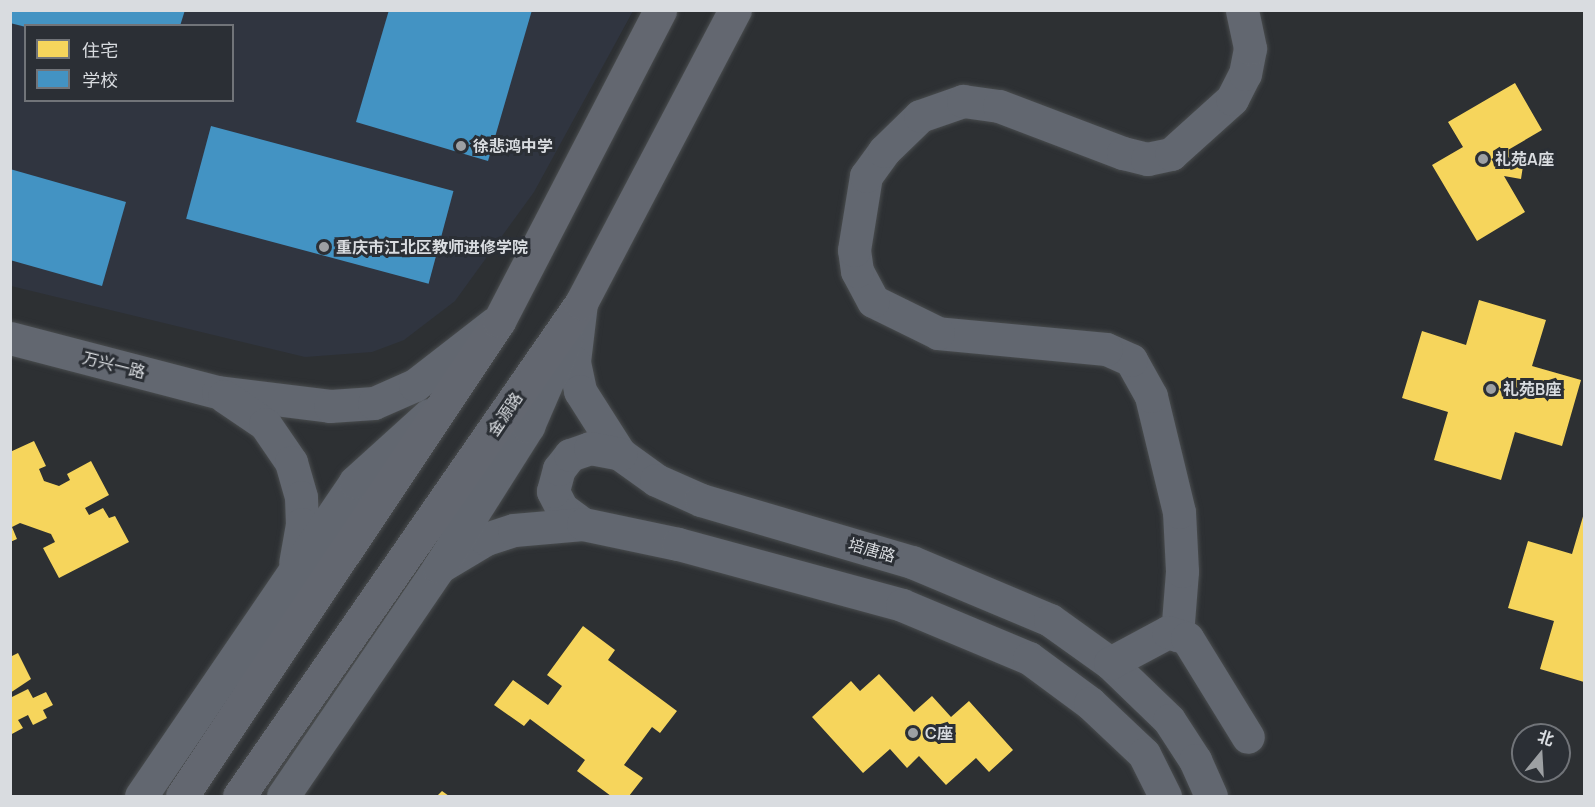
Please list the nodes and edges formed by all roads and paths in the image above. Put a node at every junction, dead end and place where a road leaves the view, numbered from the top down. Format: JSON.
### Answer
{"nodes":[{"id":1,"x":660,"y":10,"type":"edge"},
{"id":2,"x":735,"y":10,"type":"edge"},
{"id":3,"x":1242,"y":10,"type":"edge"},
{"id":4,"x":581,"y":303,"type":"junction"},
{"id":5,"x":499,"y":321,"type":"junction"},
{"id":6,"x":10,"y":338,"type":"edge"},
{"id":7,"x":218,"y":392,"type":"junction"},
{"id":8,"x":446,"y":399,"type":"junction"},
{"id":9,"x":620,"y":454,"type":"junction"},
{"id":10,"x":583,"y":524,"type":"junction"},
{"id":11,"x":439,"y":567,"type":"junction"},
{"id":12,"x":293,"y":571,"type":"junction"},
{"id":13,"x":1177,"y":635,"type":"junction"},
{"id":14,"x":1110,"y":663,"type":"junction"},
{"id":15,"x":1248,"y":737,"type":"dead end"},
{"id":16,"x":141,"y":796,"type":"edge"},
{"id":17,"x":182,"y":796,"type":"edge"},
{"id":18,"x":239,"y":796,"type":"edge"},
{"id":19,"x":283,"y":796,"type":"edge"},
{"id":20,"x":1165,"y":796,"type":"edge"},
{"id":21,"x":1211,"y":796,"type":"edge"}],
"edges":[{"from":1,"to":5,"type":"main road"},
{"from":2,"to":4,"type":"main road","name":"金源路"},
{"from":3,"to":13,"type":"street"},
{"from":4,"to":9,"type":"street","name":"培唐路"},
{"from":4,"to":11,"type":"street"},
{"from":4,"to":18,"type":"main road","name":"金源路"},
{"from":5,"to":7,"type":"street"},
{"from":5,"to":8,"type":"main road"},
{"from":6,"to":7,"type":"street","name":"万兴一路"},
{"from":7,"to":12,"type":"street"},
{"from":8,"to":12,"type":"street"},
{"from":8,"to":17,"type":"main road"},
{"from":9,"to":10,"type":"street"},
{"from":9,"to":14,"type":"street","name":"培唐路"},
{"from":10,"to":11,"type":"street"},
{"from":10,"to":20,"type":"street"},
{"from":11,"to":19,"type":"street"},
{"from":12,"to":16,"type":"street"},
{"from":13,"to":14,"type":"street"},
{"from":13,"to":15,"type":"street"},
{"from":14,"to":21,"type":"street","name":"培唐路"}]}
